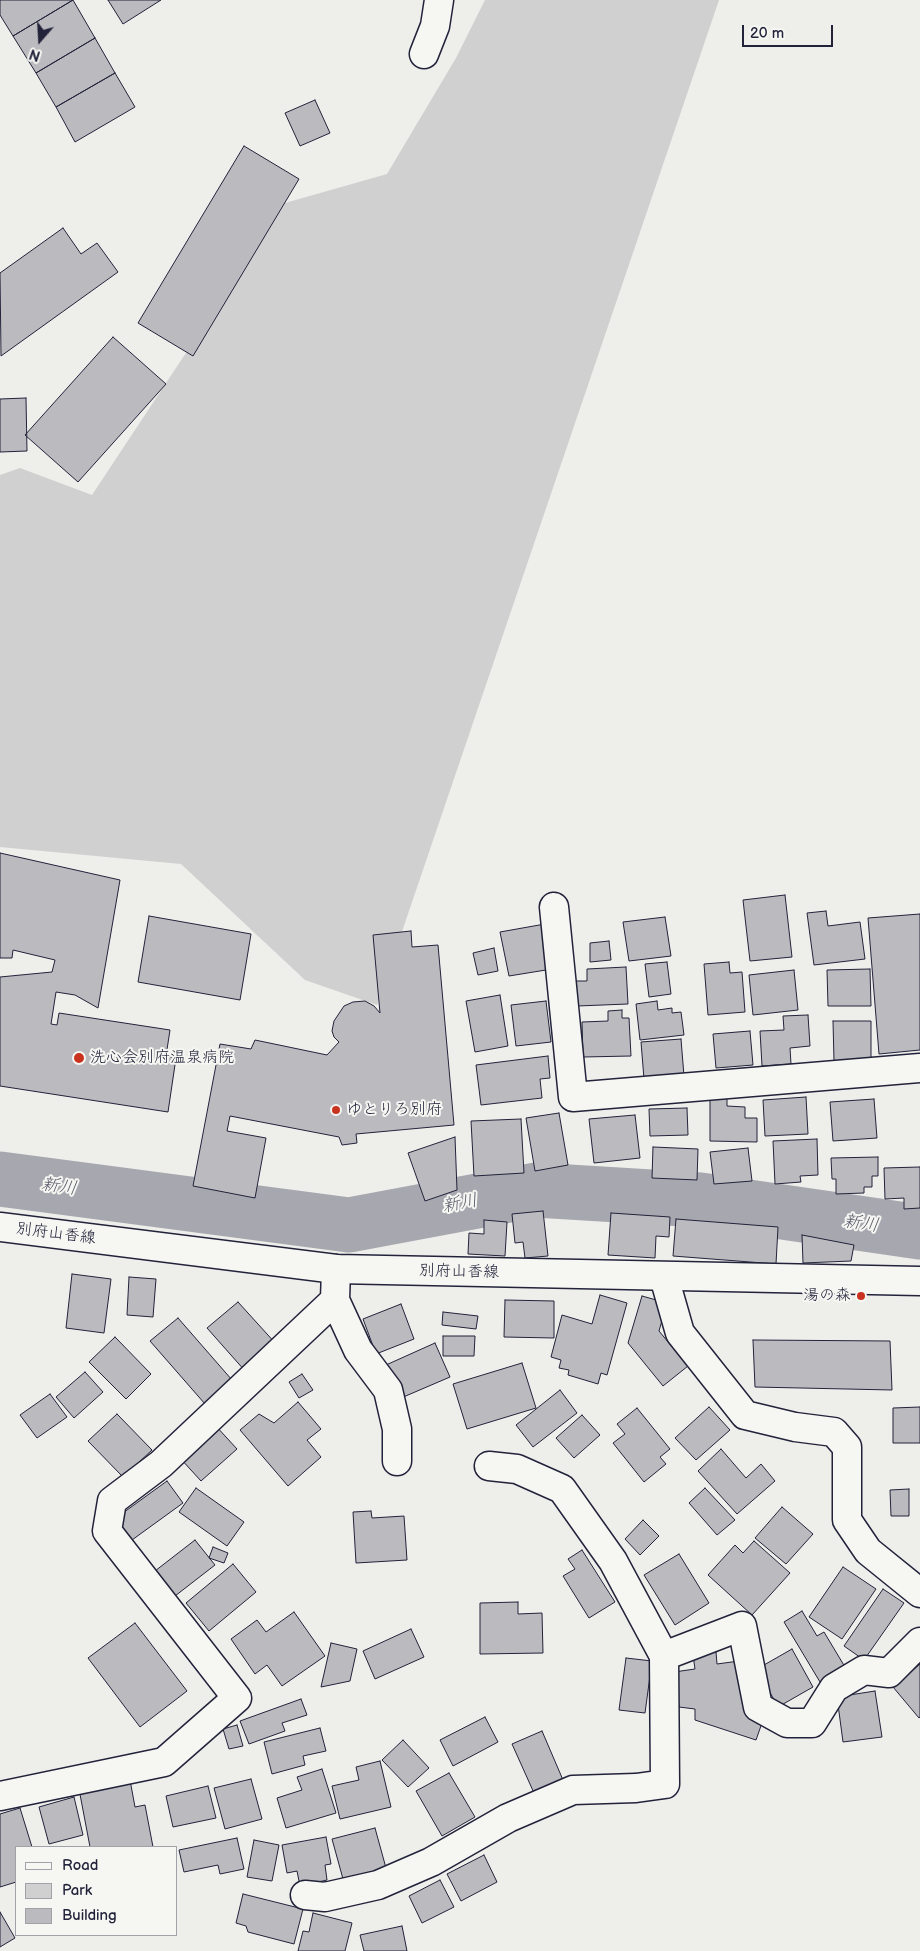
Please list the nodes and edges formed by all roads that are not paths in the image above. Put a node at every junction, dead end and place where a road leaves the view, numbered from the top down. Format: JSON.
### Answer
{"nodes":[{"id":1,"x":440,"y":0,"type":"edge"},
{"id":2,"x":424,"y":54,"type":"dead end"},
{"id":3,"x":554,"y":907,"type":"dead end"},
{"id":4,"x":920,"y":1068,"type":"edge"},
{"id":5,"x":0,"y":1227,"type":"edge"},
{"id":6,"x":336,"y":1269,"type":"junction"},
{"id":7,"x":664,"y":1277,"type":"junction"},
{"id":8,"x":920,"y":1281,"type":"edge"},
{"id":9,"x":335,"y":1300,"type":"junction"},
{"id":10,"x":397,"y":1461,"type":"dead end"},
{"id":11,"x":489,"y":1466,"type":"dead end"},
{"id":12,"x":920,"y":1593,"type":"edge"},
{"id":13,"x":920,"y":1642,"type":"edge"},
{"id":14,"x":664,"y":1656,"type":"junction"},
{"id":15,"x":0,"y":1796,"type":"edge"},
{"id":16,"x":305,"y":1895,"type":"dead end"}],
"edges":[{"from":1,"to":2,"type":"street"},
{"from":3,"to":4,"type":"street"},
{"from":5,"to":6,"type":"street","name":"別府山香線"},
{"from":6,"to":7,"type":"street","name":"別府山香線"},
{"from":6,"to":9,"type":"street"},
{"from":7,"to":8,"type":"street","name":"別府山香線"},
{"from":7,"to":12,"type":"street"},
{"from":9,"to":10,"type":"street"},
{"from":9,"to":15,"type":"street"},
{"from":11,"to":14,"type":"street"},
{"from":13,"to":14,"type":"street"},
{"from":14,"to":16,"type":"street"}]}
